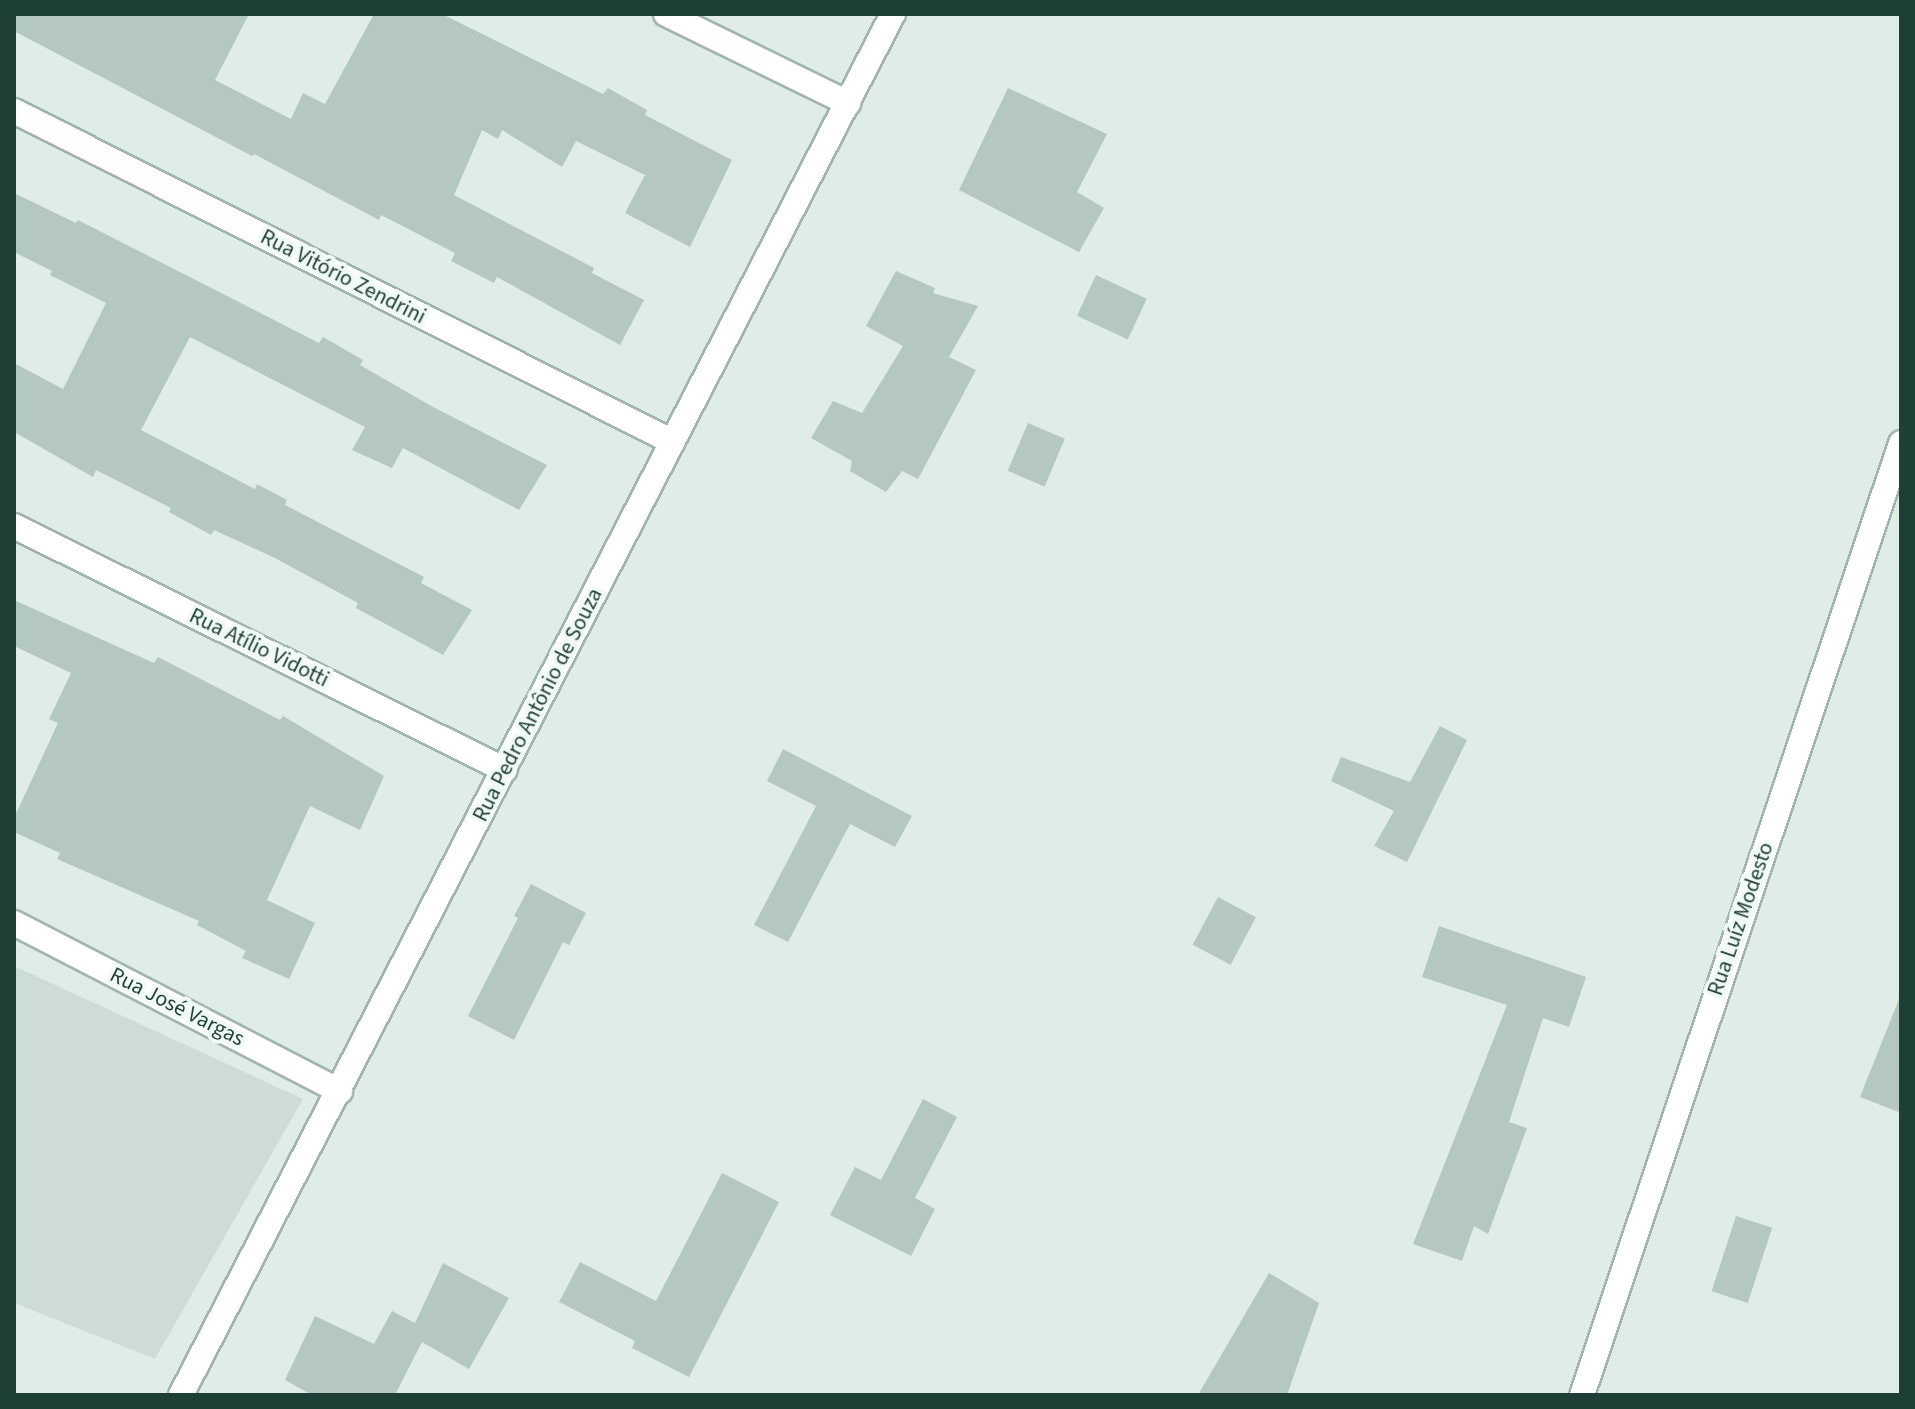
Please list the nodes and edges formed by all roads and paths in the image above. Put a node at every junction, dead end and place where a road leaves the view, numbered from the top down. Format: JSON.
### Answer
{"nodes":[{"id":1,"x":666,"y":14,"type":"edge"},
{"id":2,"x":893,"y":14,"type":"edge"},
{"id":3,"x":848,"y":103,"type":"junction"},
{"id":4,"x":14,"y":111,"type":"edge"},
{"id":5,"x":673,"y":442,"type":"junction"},
{"id":6,"x":1901,"y":443,"type":"edge"},
{"id":7,"x":14,"y":526,"type":"edge"},
{"id":8,"x":505,"y":770,"type":"junction"},
{"id":9,"x":14,"y":923,"type":"edge"},
{"id":10,"x":340,"y":1091,"type":"junction"},
{"id":11,"x":181,"y":1395,"type":"edge"},
{"id":12,"x":1582,"y":1395,"type":"edge"}],
"edges":[{"from":1,"to":3,"type":"street"},
{"from":2,"to":3,"type":"street","name":"Rua Pedro Antônio de Souza"},
{"from":3,"to":5,"type":"street","name":"Rua Pedro Antônio de Souza"},
{"from":4,"to":5,"type":"street","name":"Rua Vitório Zendrini"},
{"from":5,"to":8,"type":"street","name":"Rua Pedro Antônio de Souza"},
{"from":6,"to":12,"type":"street","name":"Rua Luíz Modesto"},
{"from":7,"to":8,"type":"street","name":"Rua Atílio Vidotti"},
{"from":8,"to":10,"type":"street","name":"Rua Pedro Antônio de Souza"},
{"from":9,"to":10,"type":"street","name":"Rua José Vargas"},
{"from":10,"to":11,"type":"street","name":"Rua Pedro Antônio de Souza"}]}
